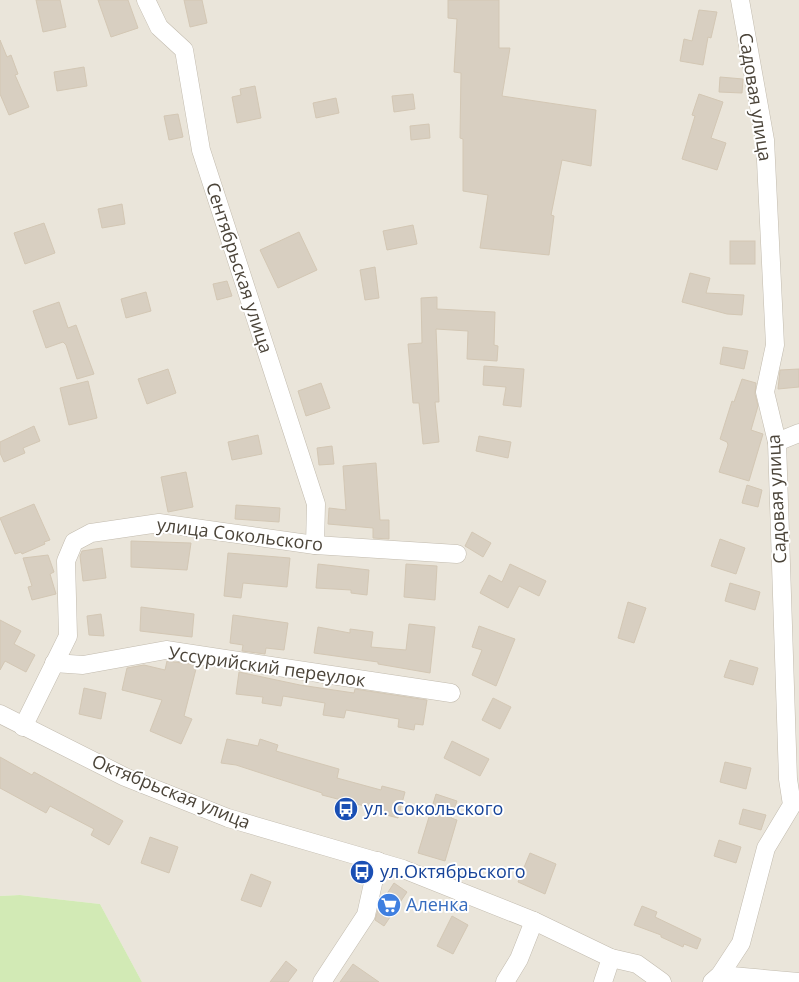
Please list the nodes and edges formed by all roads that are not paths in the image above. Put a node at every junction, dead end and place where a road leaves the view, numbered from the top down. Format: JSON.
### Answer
{"nodes":[{"id":1,"x":146,"y":0,"type":"edge"},
{"id":2,"x":740,"y":0,"type":"edge"},
{"id":3,"x":799,"y":433,"type":"edge"},
{"id":4,"x":777,"y":442,"type":"junction"},
{"id":5,"x":315,"y":545,"type":"junction"},
{"id":6,"x":456,"y":554,"type":"dead end"},
{"id":7,"x":54,"y":663,"type":"junction"},
{"id":8,"x":450,"y":693,"type":"dead end"},
{"id":9,"x":0,"y":714,"type":"edge"},
{"id":10,"x":23,"y":727,"type":"junction"},
{"id":11,"x":378,"y":861,"type":"junction"},
{"id":12,"x":534,"y":921,"type":"junction"},
{"id":13,"x":611,"y":958,"type":"junction"},
{"id":14,"x":716,"y":979,"type":"edge"},
{"id":15,"x":322,"y":982,"type":"edge"},
{"id":16,"x":505,"y":982,"type":"edge"},
{"id":17,"x":603,"y":982,"type":"edge"},
{"id":18,"x":662,"y":982,"type":"edge"},
{"id":19,"x":799,"y":982,"type":"edge"}],
"edges":[{"from":1,"to":5,"type":"street","name":"Сентябрьская улица"},
{"from":2,"to":4,"type":"street","name":"Садовая улица"},
{"from":3,"to":4,"type":"street"},
{"from":4,"to":14,"type":"street","name":"Садовая улица"},
{"from":5,"to":6,"type":"street","name":"улица Сокольского"},
{"from":5,"to":7,"type":"street","name":"улица Сокольского"},
{"from":7,"to":8,"type":"street","name":"Уссурийский переулок"},
{"from":7,"to":10,"type":"street","name":"улица Сокольского"},
{"from":9,"to":10,"type":"street","name":"Октябрьская улица"},
{"from":10,"to":11,"type":"street","name":"Октябрьская улица"},
{"from":11,"to":12,"type":"street","name":"Октябрьская улица"},
{"from":11,"to":15,"type":"street"},
{"from":12,"to":13,"type":"street","name":"Октябрьская улица"},
{"from":12,"to":16,"type":"street"},
{"from":13,"to":17,"type":"street"},
{"from":13,"to":18,"type":"street","name":"Октябрьская улица"},
{"from":14,"to":19,"type":"street"}]}
